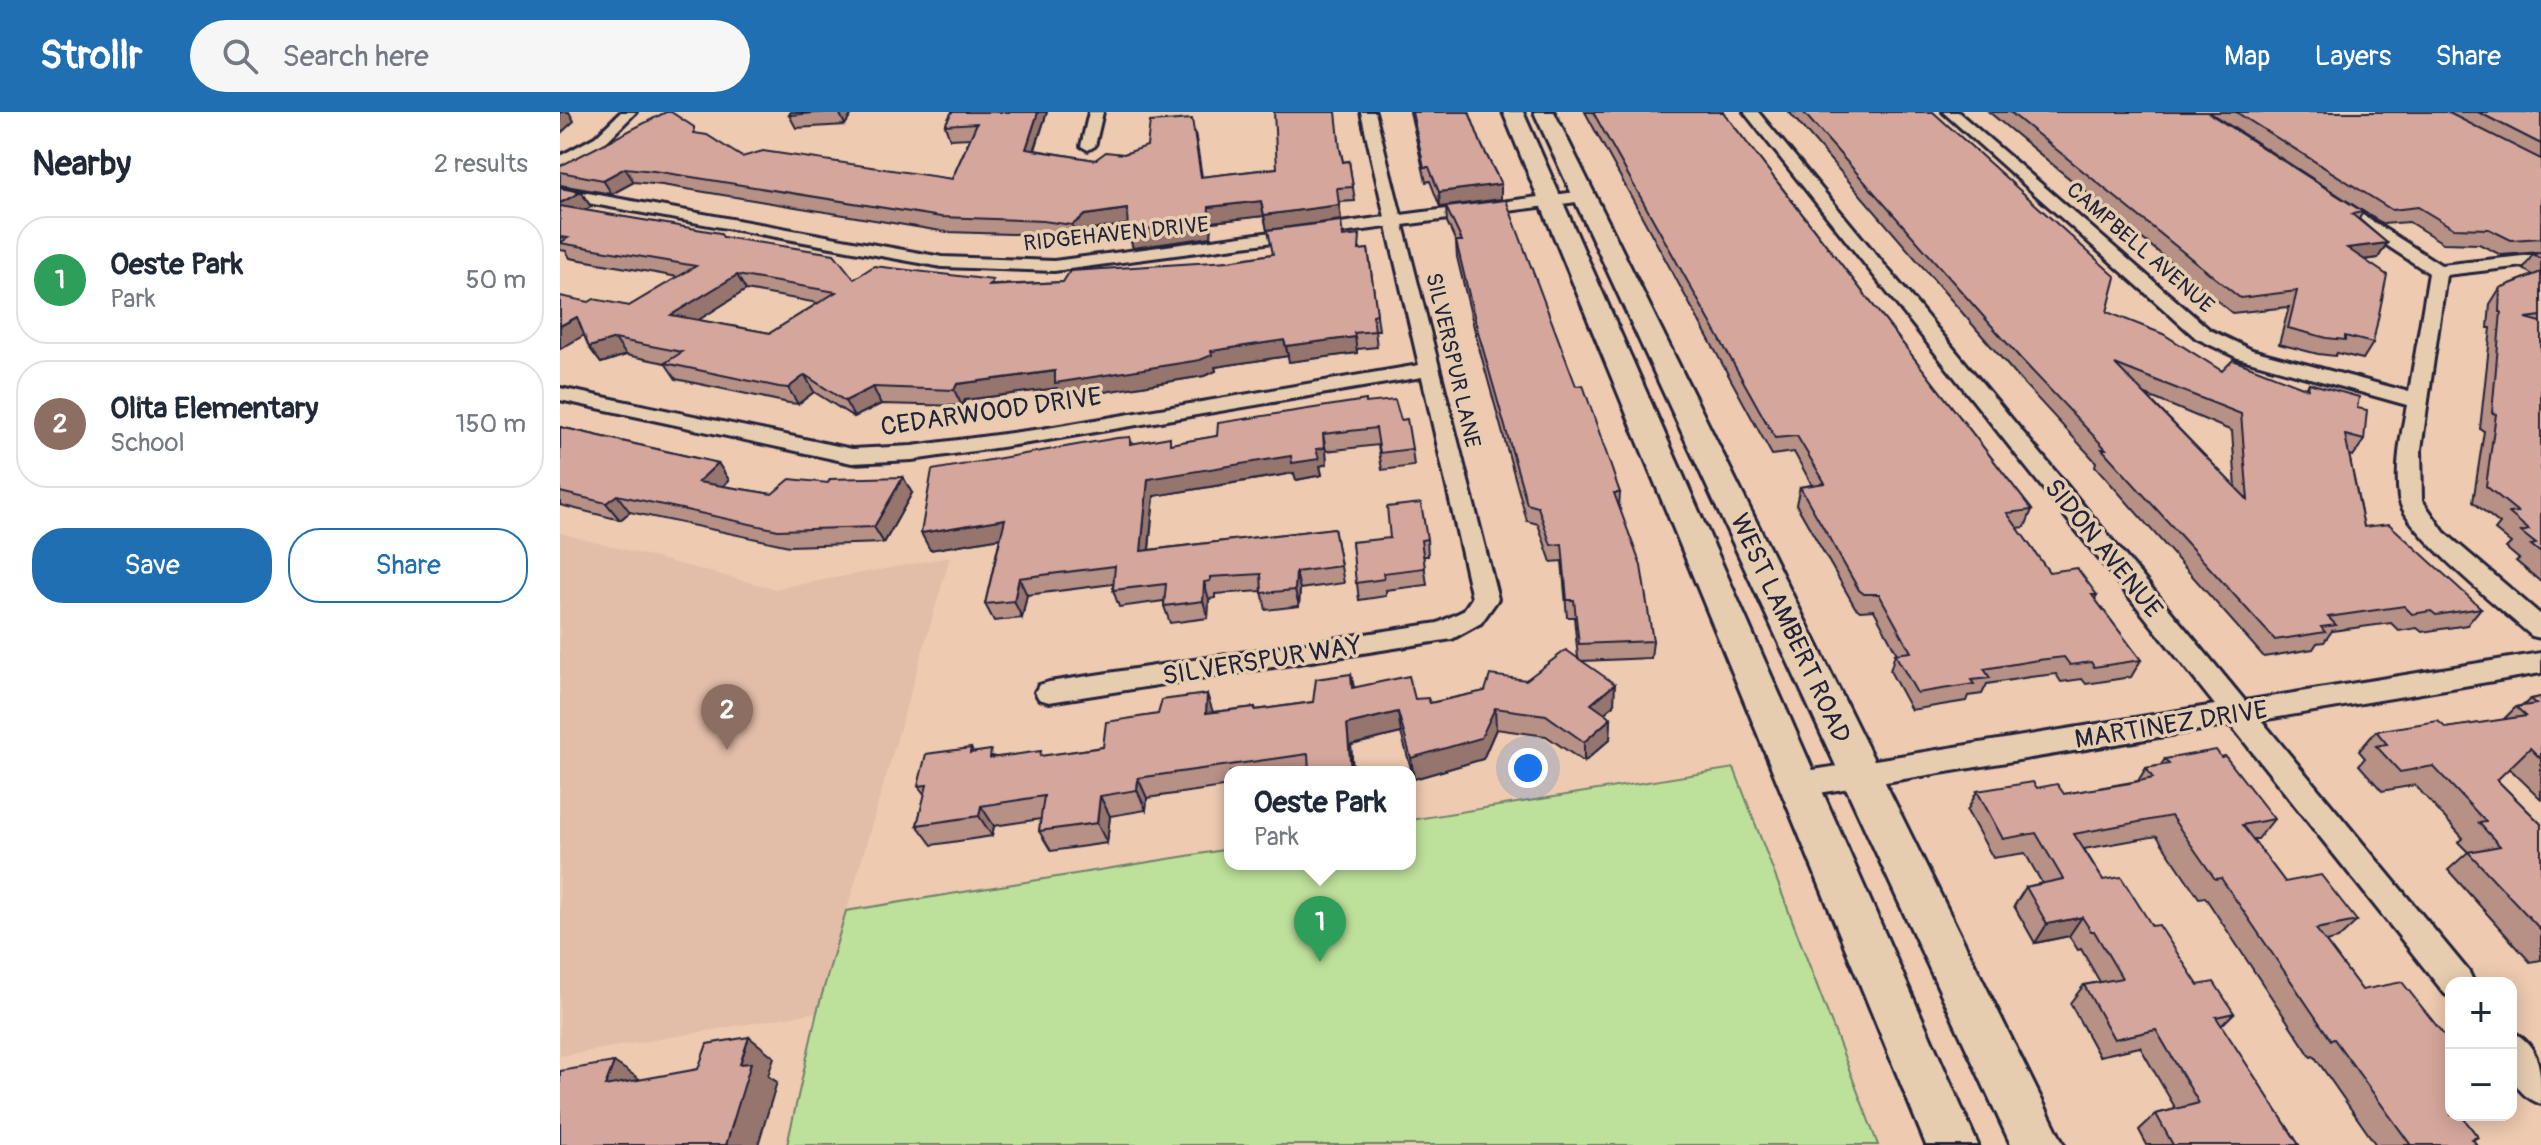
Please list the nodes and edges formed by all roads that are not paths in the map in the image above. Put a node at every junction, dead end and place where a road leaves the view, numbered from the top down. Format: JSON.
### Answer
{"nodes":[{"id":1,"x":629,"y":112,"type":"edge"},
{"id":2,"x":1096,"y":112,"type":"edge"},
{"id":3,"x":1368,"y":112,"type":"edge"},
{"id":4,"x":1513,"y":112,"type":"edge"},
{"id":5,"x":1544,"y":112,"type":"edge"},
{"id":6,"x":1751,"y":112,"type":"edge"},
{"id":7,"x":1950,"y":112,"type":"edge"},
{"id":8,"x":1088,"y":146,"type":"dead end"},
{"id":9,"x":560,"y":162,"type":"edge"},
{"id":10,"x":560,"y":193,"type":"edge"},
{"id":11,"x":2322,"y":195,"type":"edge"},
{"id":12,"x":1584,"y":196,"type":"junction"},
{"id":13,"x":1551,"y":201,"type":"junction"},
{"id":14,"x":1396,"y":221,"type":"junction"},
{"id":15,"x":2541,"y":259,"type":"edge"},
{"id":16,"x":2438,"y":271,"type":"junction"},
{"id":17,"x":1432,"y":369,"type":"junction"},
{"id":18,"x":560,"y":394,"type":"edge"},
{"id":19,"x":2417,"y":401,"type":"junction"},
{"id":20,"x":1472,"y":617,"type":"joint"},
{"id":21,"x":2541,"y":629,"type":"edge"},
{"id":22,"x":2541,"y":663,"type":"edge"},
{"id":23,"x":1049,"y":692,"type":"dead end"},
{"id":24,"x":2238,"y":713,"type":"junction"},
{"id":25,"x":1860,"y":774,"type":"junction"},
{"id":26,"x":1801,"y":784,"type":"junction"},
{"id":27,"x":2452,"y":977,"type":"edge"},
{"id":28,"x":2517,"y":1056,"type":"edge"},
{"id":29,"x":2541,"y":1086,"type":"edge"},
{"id":30,"x":1952,"y":1145,"type":"edge"},
{"id":31,"x":2038,"y":1145,"type":"edge"}],
"edges":[{"from":1,"to":9,"type":"street"},
{"from":2,"to":8,"type":"street"},
{"from":3,"to":14,"type":"street","name":"SILVERSPUR LANE"},
{"from":4,"to":13,"type":"main road","name":"WEST LAMBERT ROAD"},
{"from":5,"to":12,"type":"main road","name":"WEST LAMBERT ROAD"},
{"from":6,"to":24,"type":"street","name":"SIDON AVENUE"},
{"from":7,"to":19,"type":"street","name":"CAMPBELL AVENUE"},
{"from":10,"to":14,"type":"street","name":"RIDGEHAVEN DRIVE"},
{"from":11,"to":16,"type":"street"},
{"from":12,"to":13,"type":"street","name":"RIDGEHAVEN DRIVE"},
{"from":12,"to":25,"type":"main road","name":"WEST LAMBERT ROAD"},
{"from":13,"to":14,"type":"street","name":"RIDGEHAVEN DRIVE"},
{"from":13,"to":26,"type":"main road","name":"WEST LAMBERT ROAD"},
{"from":14,"to":17,"type":"street","name":"SILVERSPUR LANE"},
{"from":15,"to":16,"type":"street"},
{"from":16,"to":19,"type":"street"},
{"from":17,"to":18,"type":"street","name":"CEDARWOOD DRIVE"},
{"from":17,"to":20,"type":"street","name":"SILVERSPUR LANE"},
{"from":19,"to":21,"type":"street"},
{"from":20,"to":23,"type":"street","name":"SILVERSPUR WAY"},
{"from":22,"to":24,"type":"street","name":"MARTINEZ DRIVE"},
{"from":24,"to":25,"type":"street","name":"MARTINEZ DRIVE"},
{"from":24,"to":27,"type":"street","name":"SIDON AVENUE"},
{"from":25,"to":26,"type":"street","name":"MARTINEZ DRIVE"},
{"from":25,"to":31,"type":"main road","name":"WEST LAMBERT ROAD"},
{"from":26,"to":30,"type":"main road","name":"WEST LAMBERT ROAD"},
{"from":28,"to":29,"type":"street"}]}
